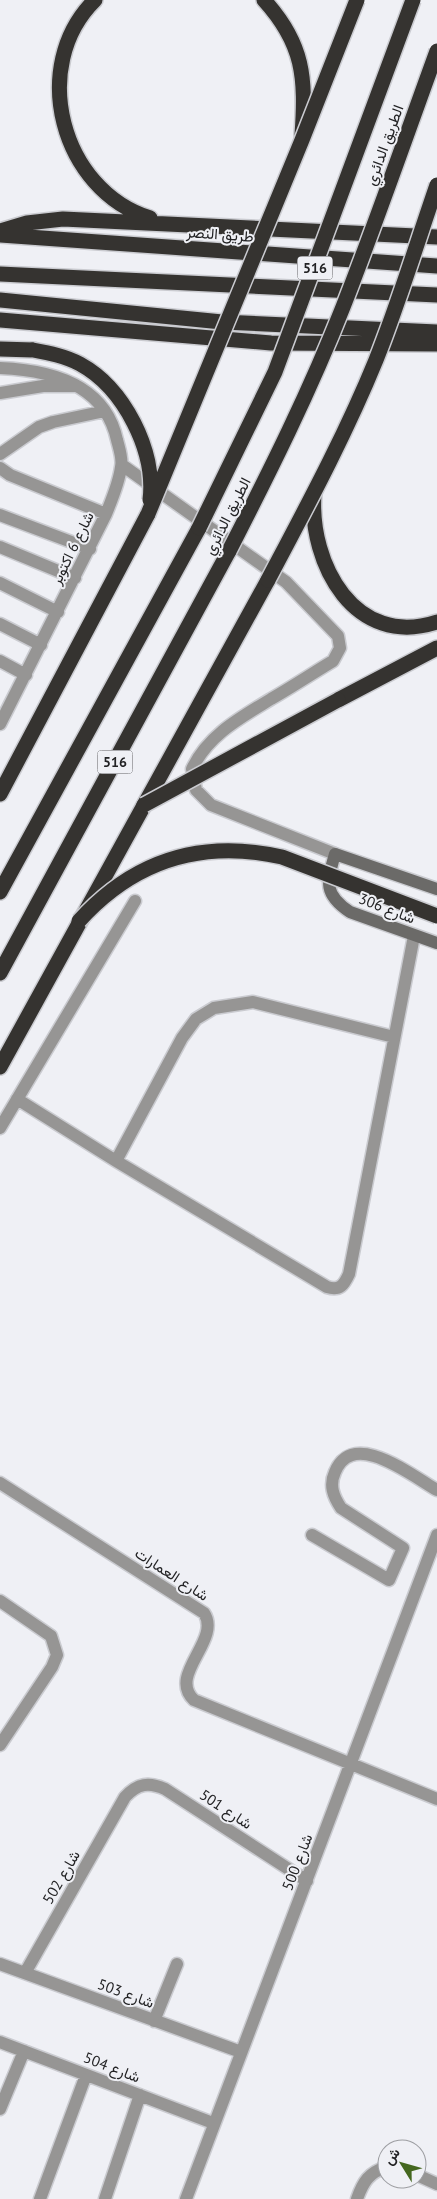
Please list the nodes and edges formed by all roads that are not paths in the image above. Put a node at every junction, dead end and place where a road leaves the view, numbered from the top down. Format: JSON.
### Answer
{"nodes":[{"id":1,"x":95,"y":0,"type":"edge"},
{"id":2,"x":264,"y":0,"type":"edge"},
{"id":3,"x":357,"y":0,"type":"edge"},
{"id":4,"x":414,"y":0,"type":"edge"},
{"id":5,"x":437,"y":51,"type":"edge"},
{"id":6,"x":302,"y":140,"type":"junction"},
{"id":7,"x":437,"y":185,"type":"edge"},
{"id":8,"x":166,"y":223,"type":"junction"},
{"id":9,"x":0,"y":233,"type":"edge"},
{"id":10,"x":437,"y":237,"type":"edge"},
{"id":11,"x":437,"y":266,"type":"edge"},
{"id":12,"x":0,"y":274,"type":"edge"},
{"id":13,"x":437,"y":295,"type":"edge"},
{"id":14,"x":0,"y":300,"type":"edge"},
{"id":15,"x":0,"y":320,"type":"edge"},
{"id":16,"x":437,"y":332,"type":"edge"},
{"id":17,"x":433,"y":347,"type":"edge"},
{"id":18,"x":0,"y":349,"type":"edge"},
{"id":19,"x":0,"y":368,"type":"edge"},
{"id":20,"x":80,"y":386,"type":"junction"},
{"id":21,"x":0,"y":394,"type":"edge"},
{"id":22,"x":105,"y":411,"type":"junction"},
{"id":23,"x":0,"y":454,"type":"edge"},
{"id":24,"x":122,"y":464,"type":"junction"},
{"id":25,"x":0,"y":468,"type":"edge"},
{"id":26,"x":314,"y":494,"type":"junction"},
{"id":27,"x":106,"y":514,"type":"junction"},
{"id":28,"x":148,"y":514,"type":"junction"},
{"id":29,"x":0,"y":515,"type":"edge"},
{"id":30,"x":0,"y":547,"type":"edge"},
{"id":31,"x":90,"y":549,"type":"junction"},
{"id":32,"x":75,"y":578,"type":"junction"},
{"id":33,"x":0,"y":583,"type":"edge"},
{"id":34,"x":58,"y":612,"type":"junction"},
{"id":35,"x":437,"y":622,"type":"edge"},
{"id":36,"x":0,"y":624,"type":"edge"},
{"id":37,"x":41,"y":645,"type":"junction"},
{"id":38,"x":437,"y":648,"type":"edge"},
{"id":39,"x":0,"y":661,"type":"edge"},
{"id":40,"x":26,"y":675,"type":"junction"},
{"id":41,"x":4,"y":705,"type":"edge"},
{"id":42,"x":0,"y":724,"type":"edge"},
{"id":43,"x":0,"y":794,"type":"edge"},
{"id":44,"x":144,"y":804,"type":"junction"},
{"id":45,"x":335,"y":854,"type":"junction"},
{"id":46,"x":437,"y":889,"type":"edge"},
{"id":47,"x":0,"y":892,"type":"edge"},
{"id":48,"x":135,"y":901,"type":"dead end"},
{"id":49,"x":437,"y":916,"type":"edge"},
{"id":50,"x":80,"y":921,"type":"junction"},
{"id":51,"x":414,"y":936,"type":"junction"},
{"id":52,"x":437,"y":943,"type":"edge"},
{"id":53,"x":0,"y":973,"type":"edge"},
{"id":54,"x":394,"y":1037,"type":"junction"},
{"id":55,"x":0,"y":1067,"type":"edge"},
{"id":56,"x":17,"y":1099,"type":"junction"},
{"id":57,"x":0,"y":1128,"type":"edge"},
{"id":58,"x":116,"y":1161,"type":"junction"},
{"id":59,"x":0,"y":1483,"type":"edge"},
{"id":60,"x":437,"y":1490,"type":"edge"},
{"id":61,"x":312,"y":1535,"type":"dead end"},
{"id":62,"x":437,"y":1535,"type":"edge"},
{"id":63,"x":0,"y":1601,"type":"edge"},
{"id":64,"x":0,"y":1745,"type":"edge"},
{"id":65,"x":351,"y":1766,"type":"junction"},
{"id":66,"x":126,"y":1797,"type":"joint"},
{"id":67,"x":437,"y":1799,"type":"edge"},
{"id":68,"x":307,"y":1881,"type":"junction"},
{"id":69,"x":0,"y":1964,"type":"edge"},
{"id":70,"x":177,"y":1964,"type":"dead end"},
{"id":71,"x":25,"y":1973,"type":"junction"},
{"id":72,"x":154,"y":2021,"type":"junction"},
{"id":73,"x":0,"y":2042,"type":"edge"},
{"id":74,"x":24,"y":2051,"type":"junction"},
{"id":75,"x":241,"y":2052,"type":"junction"},
{"id":76,"x":86,"y":2075,"type":"junction"},
{"id":77,"x":140,"y":2095,"type":"junction"},
{"id":78,"x":0,"y":2109,"type":"edge"},
{"id":79,"x":213,"y":2123,"type":"junction"},
{"id":80,"x":377,"y":2172,"type":"edge"},
{"id":81,"x":40,"y":2199,"type":"edge"},
{"id":82,"x":105,"y":2199,"type":"edge"},
{"id":83,"x":186,"y":2199,"type":"edge"},
{"id":84,"x":357,"y":2199,"type":"edge"}],
"edges":[{"from":1,"to":8,"type":"highway"},
{"from":2,"to":6,"type":"highway"},
{"from":3,"to":6,"type":"highway","bridge":true},
{"from":4,"to":47,"type":"highway","name":"الطريق الدائري","number":"516","bridge":true},
{"from":5,"to":53,"type":"highway","name":"الطريق الدائري","number":"516","bridge":true},
{"from":6,"to":28,"type":"highway","bridge":true},
{"from":7,"to":26,"type":"highway","bridge":true},
{"from":8,"to":9,"type":"highway"},
{"from":8,"to":10,"type":"highway"},
{"from":9,"to":11,"type":"highway","name":"طريق النصر"},
{"from":12,"to":13,"type":"highway"},
{"from":14,"to":16,"type":"highway"},
{"from":15,"to":17,"type":"highway"},
{"from":18,"to":28,"type":"highway","bridge":true},
{"from":19,"to":20,"type":"street","name":"شارع 6 اكتوبر"},
{"from":20,"to":21,"type":"street"},
{"from":20,"to":22,"type":"street","name":"شارع 6 اكتوبر"},
{"from":22,"to":23,"type":"street"},
{"from":22,"to":24,"type":"street","name":"شارع 6 اكتوبر"},
{"from":24,"to":27,"type":"street","name":"شارع 6 اكتوبر"},
{"from":24,"to":45,"type":"street"},
{"from":25,"to":27,"type":"street"},
{"from":26,"to":35,"type":"highway"},
{"from":26,"to":44,"type":"highway","bridge":true},
{"from":27,"to":31,"type":"street","name":"شارع 6 اكتوبر"},
{"from":28,"to":43,"type":"highway"},
{"from":29,"to":31,"type":"street"},
{"from":30,"to":32,"type":"street"},
{"from":31,"to":32,"type":"street","name":"شارع 6 اكتوبر"},
{"from":32,"to":34,"type":"street","name":"شارع 6 اكتوبر"},
{"from":33,"to":34,"type":"street"},
{"from":34,"to":37,"type":"street","name":"شارع 6 اكتوبر"},
{"from":36,"to":37,"type":"street"},
{"from":37,"to":40,"type":"street","name":"شارع 6 اكتوبر"},
{"from":38,"to":44,"type":"highway","bridge":true},
{"from":39,"to":40,"type":"street"},
{"from":40,"to":41,"type":"street","name":"شارع 6 اكتوبر"},
{"from":41,"to":42,"type":"street","name":"شارع 6 اكتوبر"},
{"from":44,"to":50,"type":"highway"},
{"from":45,"to":46,"type":"street"},
{"from":45,"to":51,"type":"street","name":"شارع 306"},
{"from":48,"to":56,"type":"street"},
{"from":49,"to":50,"type":"highway","bridge":true},
{"from":50,"to":55,"type":"highway"},
{"from":51,"to":52,"type":"street","name":"شارع 306"},
{"from":51,"to":54,"type":"street"},
{"from":54,"to":58,"type":"street"},
{"from":54,"to":58,"type":"street"},
{"from":56,"to":57,"type":"street"},
{"from":56,"to":58,"type":"street"},
{"from":59,"to":65,"type":"street","name":"شارع العمارات"},
{"from":60,"to":61,"type":"street"},
{"from":62,"to":65,"type":"street","name":"شارع 500"},
{"from":63,"to":64,"type":"street"},
{"from":65,"to":67,"type":"street"},
{"from":65,"to":68,"type":"street","name":"شارع 500"},
{"from":66,"to":68,"type":"street","name":"شارع 501"},
{"from":66,"to":71,"type":"street","name":"شارع 502"},
{"from":68,"to":75,"type":"street","name":"شارع 500"},
{"from":69,"to":71,"type":"street","name":"شارع 503"},
{"from":70,"to":72,"type":"street"},
{"from":71,"to":72,"type":"street","name":"شارع 503"},
{"from":72,"to":75,"type":"street","name":"شارع 503"},
{"from":73,"to":74,"type":"street","name":"شارع 504"},
{"from":74,"to":76,"type":"street","name":"شارع 504"},
{"from":74,"to":78,"type":"street"},
{"from":75,"to":79,"type":"street","name":"شارع 500"},
{"from":76,"to":77,"type":"street","name":"شارع 504"},
{"from":76,"to":81,"type":"street"},
{"from":77,"to":79,"type":"street","name":"شارع 504"},
{"from":77,"to":82,"type":"street"},
{"from":79,"to":83,"type":"street","name":"شارع 500"},
{"from":80,"to":84,"type":"street"}]}
